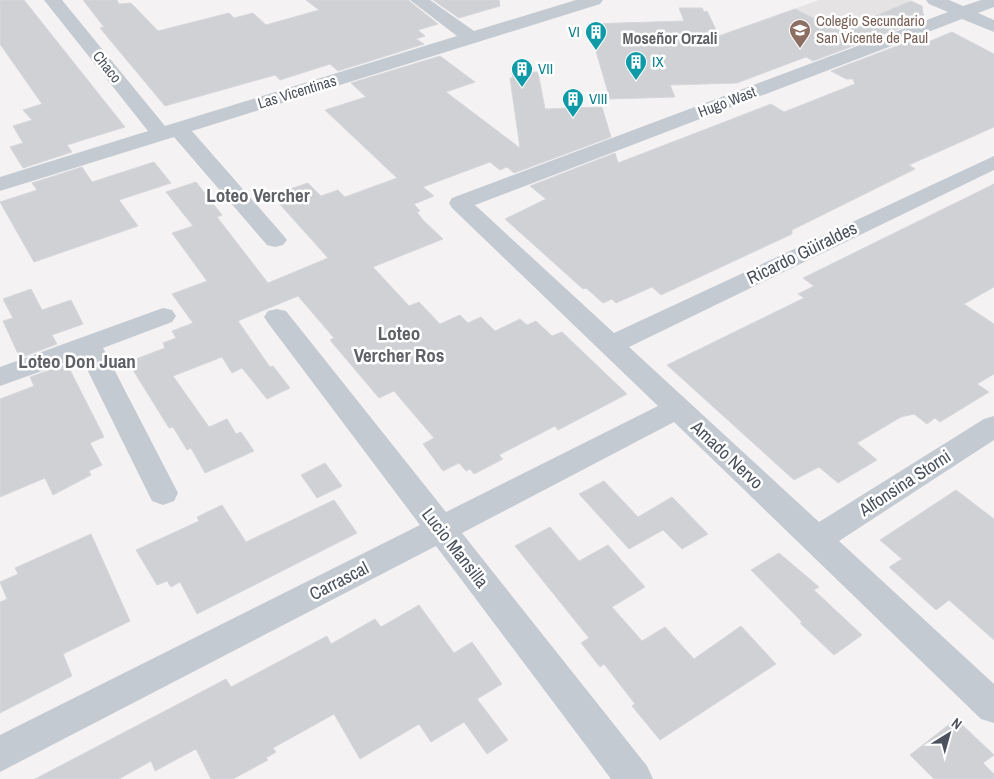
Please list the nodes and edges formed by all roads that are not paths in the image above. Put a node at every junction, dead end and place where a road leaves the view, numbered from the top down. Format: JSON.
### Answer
{"nodes":[{"id":1,"x":53,"y":0,"type":"edge"},
{"id":2,"x":419,"y":0,"type":"edge"},
{"id":3,"x":594,"y":0,"type":"edge"},
{"id":4,"x":935,"y":0,"type":"edge"},
{"id":5,"x":994,"y":1,"type":"edge"},
{"id":6,"x":963,"y":13,"type":"junction"},
{"id":7,"x":994,"y":27,"type":"edge"},
{"id":8,"x":471,"y":38,"type":"junction"},
{"id":9,"x":170,"y":131,"type":"junction"},
{"id":10,"x":994,"y":162,"type":"edge"},
{"id":11,"x":0,"y":184,"type":"edge"},
{"id":12,"x":460,"y":203,"type":"joint"},
{"id":13,"x":275,"y":240,"type":"dead end"},
{"id":14,"x":163,"y":316,"type":"dead end"},
{"id":15,"x":277,"y":317,"type":"dead end"},
{"id":16,"x":88,"y":344,"type":"junction"},
{"id":17,"x":611,"y":345,"type":"junction"},
{"id":18,"x":0,"y":377,"type":"edge"},
{"id":19,"x":678,"y":408,"type":"junction"},
{"id":20,"x":994,"y":426,"type":"edge"},
{"id":21,"x":163,"y":493,"type":"dead end"},
{"id":22,"x":440,"y":529,"type":"junction"},
{"id":23,"x":817,"y":540,"type":"junction"},
{"id":24,"x":994,"y":707,"type":"edge"},
{"id":25,"x":0,"y":754,"type":"edge"},
{"id":26,"x":634,"y":779,"type":"edge"}],
"edges":[{"from":1,"to":9,"type":"street","name":"Chaco"},
{"from":2,"to":8,"type":"street"},
{"from":3,"to":8,"type":"street","name":"Las Vicentinas"},
{"from":4,"to":6,"type":"street"},
{"from":5,"to":6,"type":"street","name":"Hugo Wast"},
{"from":6,"to":7,"type":"street"},
{"from":6,"to":12,"type":"street","name":"Hugo Wast"},
{"from":8,"to":9,"type":"street","name":"Las Vicentinas"},
{"from":9,"to":11,"type":"street","name":"Las Vicentinas"},
{"from":9,"to":13,"type":"street","name":"Chaco"},
{"from":10,"to":17,"type":"street","name":"Ricardo Güiraldes"},
{"from":12,"to":17,"type":"street","name":"Amado Nervo"},
{"from":14,"to":16,"type":"street"},
{"from":15,"to":22,"type":"street","name":"Lucio Mansilla"},
{"from":16,"to":18,"type":"street"},
{"from":16,"to":21,"type":"street"},
{"from":17,"to":19,"type":"street","name":"Amado Nervo"},
{"from":19,"to":22,"type":"street","name":"Carrascal"},
{"from":19,"to":23,"type":"street","name":"Amado Nervo"},
{"from":20,"to":23,"type":"street","name":"Alfonsina Storni"},
{"from":22,"to":25,"type":"street","name":"Carrascal"},
{"from":22,"to":26,"type":"street","name":"Lucio Mansilla"},
{"from":23,"to":24,"type":"street","name":"Amado Nervo"}]}
